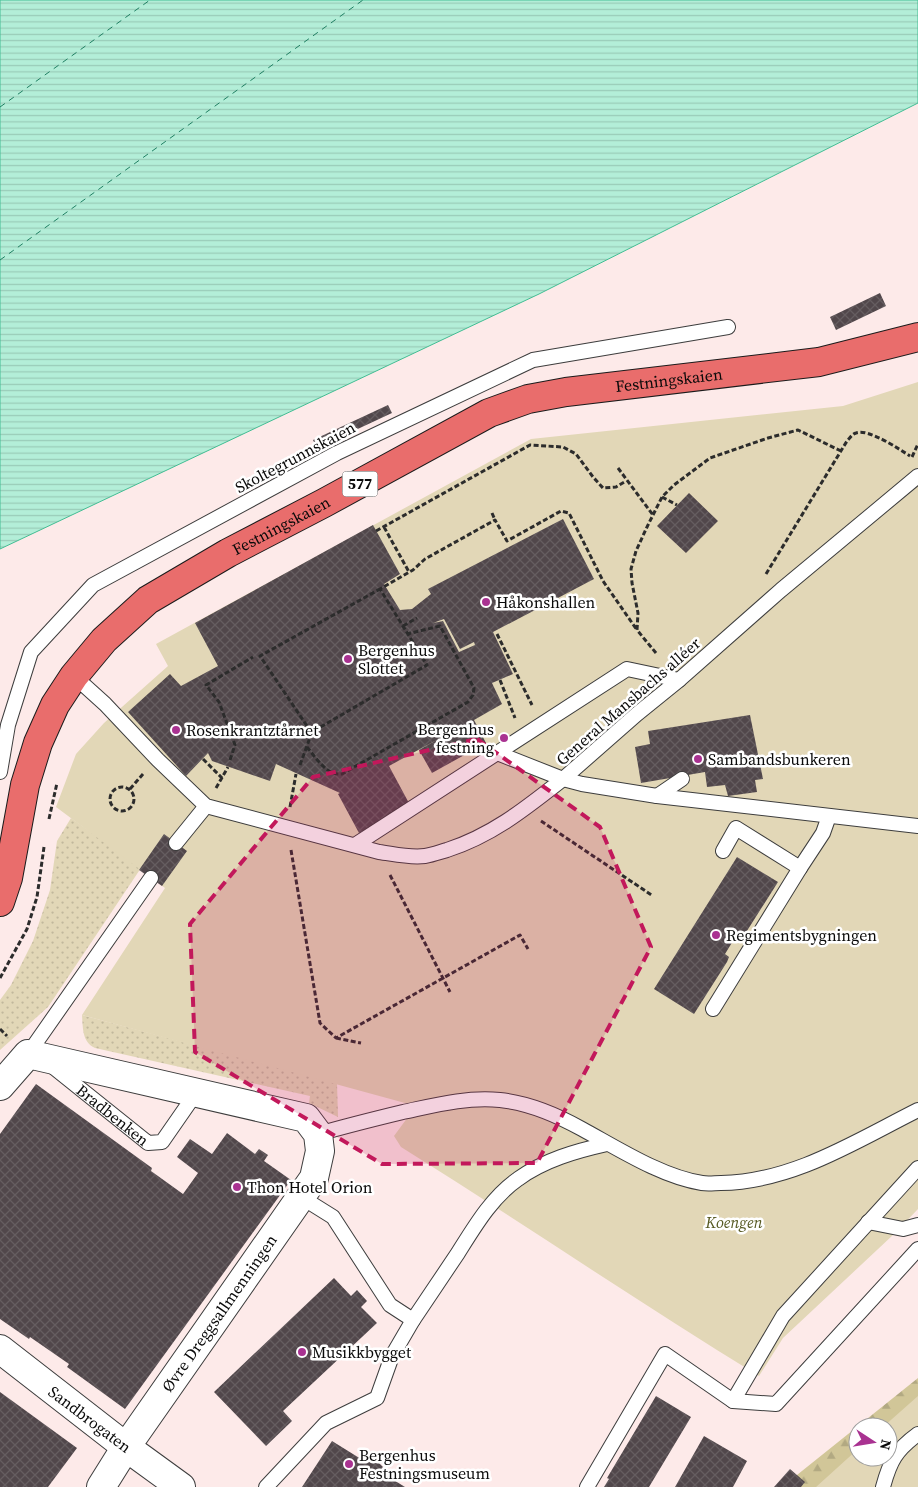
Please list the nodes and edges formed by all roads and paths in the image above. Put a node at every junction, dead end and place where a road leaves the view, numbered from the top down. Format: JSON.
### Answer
{"nodes":[{"id":1,"x":728,"y":327,"type":"dead end"},
{"id":2,"x":918,"y":337,"type":"edge"},
{"id":3,"x":841,"y":451,"type":"junction"},
{"id":4,"x":912,"y":457,"type":"dead end"},
{"id":5,"x":618,"y":468,"type":"dead end"},
{"id":6,"x":918,"y":476,"type":"edge"},
{"id":7,"x":626,"y":481,"type":"junction"},
{"id":8,"x":662,"y":497,"type":"junction"},
{"id":9,"x":677,"y":505,"type":"dead end"},
{"id":10,"x":492,"y":513,"type":"dead end"},
{"id":11,"x":653,"y":515,"type":"junction"},
{"id":12,"x":495,"y":520,"type":"junction"},
{"id":13,"x":384,"y":526,"type":"junction"},
{"id":14,"x":376,"y":531,"type":"dead end"},
{"id":15,"x":408,"y":572,"type":"junction"},
{"id":16,"x":380,"y":589,"type":"junction"},
{"id":17,"x":782,"y":590,"type":"junction"},
{"id":18,"x":417,"y":618,"type":"dead end"},
{"id":19,"x":403,"y":626,"type":"junction"},
{"id":20,"x":637,"y":630,"type":"junction"},
{"id":21,"x":407,"y":634,"type":"junction"},
{"id":22,"x":497,"y":634,"type":"dead end"},
{"id":23,"x":253,"y":657,"type":"dead end"},
{"id":24,"x":74,"y":676,"type":"junction"},
{"id":25,"x":500,"y":680,"type":"dead end"},
{"id":26,"x":679,"y":680,"type":"junction"},
{"id":27,"x":372,"y":697,"type":"junction"},
{"id":28,"x":376,"y":703,"type":"dead end"},
{"id":29,"x":542,"y":725,"type":"junction"},
{"id":30,"x":312,"y":732,"type":"junction"},
{"id":31,"x":522,"y":736,"type":"junction"},
{"id":32,"x":306,"y":747,"type":"junction"},
{"id":33,"x":497,"y":754,"type":"junction"},
{"id":34,"x":203,"y":759,"type":"dead end"},
{"id":35,"x":230,"y":760,"type":"dead end"},
{"id":36,"x":300,"y":765,"type":"dead end"},
{"id":37,"x":0,"y":772,"type":"edge"},
{"id":38,"x":296,"y":774,"type":"dead end"},
{"id":39,"x":142,"y":776,"type":"dead end"},
{"id":40,"x":222,"y":778,"type":"dead end"},
{"id":41,"x":563,"y":778,"type":"junction"},
{"id":42,"x":682,"y":779,"type":"dead end"},
{"id":43,"x":130,"y":789,"type":"junction"},
{"id":44,"x":657,"y":796,"type":"junction"},
{"id":45,"x":206,"y":806,"type":"junction"},
{"id":46,"x":524,"y":810,"type":"junction"},
{"id":47,"x":829,"y":816,"type":"junction"},
{"id":48,"x":918,"y":826,"type":"edge"},
{"id":49,"x":287,"y":827,"type":"junction"},
{"id":50,"x":176,"y":843,"type":"dead end"},
{"id":51,"x":355,"y":845,"type":"junction"},
{"id":52,"x":723,"y":850,"type":"dead end"},
{"id":53,"x":800,"y":868,"type":"junction"},
{"id":54,"x":391,"y":877,"type":"dead end"},
{"id":55,"x":151,"y":878,"type":"dead end"},
{"id":56,"x":652,"y":896,"type":"dead end"},
{"id":57,"x":0,"y":902,"type":"edge"},
{"id":58,"x":528,"y":949,"type":"dead end"},
{"id":59,"x":443,"y":978,"type":"junction"},
{"id":60,"x":450,"y":992,"type":"dead end"},
{"id":61,"x":713,"y":1009,"type":"dead end"},
{"id":62,"x":336,"y":1038,"type":"junction"},
{"id":63,"x":361,"y":1043,"type":"dead end"},
{"id":64,"x":36,"y":1056,"type":"junction"},
{"id":65,"x":0,"y":1086,"type":"edge"},
{"id":66,"x":196,"y":1093,"type":"junction"},
{"id":67,"x":918,"y":1110,"type":"edge"},
{"id":68,"x":318,"y":1134,"type":"junction"},
{"id":69,"x":607,"y":1144,"type":"junction"},
{"id":70,"x":918,"y":1168,"type":"edge"},
{"id":71,"x":302,"y":1197,"type":"junction"},
{"id":72,"x":868,"y":1222,"type":"junction"},
{"id":73,"x":918,"y":1225,"type":"edge"},
{"id":74,"x":918,"y":1249,"type":"edge"},
{"id":75,"x":413,"y":1320,"type":"junction"},
{"id":76,"x":0,"y":1350,"type":"edge"},
{"id":77,"x":733,"y":1400,"type":"junction"},
{"id":78,"x":918,"y":1434,"type":"edge"},
{"id":79,"x":126,"y":1447,"type":"junction"},
{"id":80,"x":101,"y":1487,"type":"edge"},
{"id":81,"x":181,"y":1487,"type":"edge"},
{"id":82,"x":266,"y":1487,"type":"edge"},
{"id":83,"x":587,"y":1487,"type":"edge"},
{"id":84,"x":883,"y":1487,"type":"edge"}],
"edges":[{"from":1,"to":37,"type":"lane","name":"Skoltegrunnskaien"},
{"from":2,"to":24,"type":"main road","name":"Festningskaien","number":"577"},
{"from":3,"to":4,"type":"path"},
{"from":3,"to":8,"type":"path"},
{"from":3,"to":17,"type":"path"},
{"from":5,"to":7,"type":"path"},
{"from":6,"to":17,"type":"lane","name":"General Mansbachs alléer"},
{"from":7,"to":11,"type":"path"},
{"from":7,"to":13,"type":"path"},
{"from":8,"to":9,"type":"path"},
{"from":8,"to":11,"type":"path"},
{"from":10,"to":12,"type":"path"},
{"from":11,"to":20,"type":"path"},
{"from":12,"to":15,"type":"path"},
{"from":12,"to":20,"type":"path"},
{"from":13,"to":14,"type":"path"},
{"from":13,"to":15,"type":"path"},
{"from":15,"to":16,"type":"path"},
{"from":16,"to":19,"type":"path"},
{"from":16,"to":30,"type":"path"},
{"from":17,"to":26,"type":"lane","name":"General Mansbachs alléer"},
{"from":18,"to":19,"type":"path"},
{"from":19,"to":21,"type":"path"},
{"from":20,"to":26,"type":"path"},
{"from":21,"to":27,"type":"path"},
{"from":21,"to":32,"type":"path"},
{"from":22,"to":29,"type":"path"},
{"from":23,"to":35,"type":"path"},
{"from":24,"to":45,"type":"lane"},
{"from":24,"to":57,"type":"main road","name":"Festningskaien","number":"577"},
{"from":25,"to":31,"type":"path"},
{"from":26,"to":29,"type":"lane"},
{"from":26,"to":41,"type":"lane","name":"General Mansbachs alléer"},
{"from":27,"to":28,"type":"path"},
{"from":27,"to":30,"type":"path"},
{"from":29,"to":31,"type":"lane"},
{"from":30,"to":32,"type":"path"},
{"from":31,"to":33,"type":"lane"},
{"from":32,"to":36,"type":"path"},
{"from":33,"to":41,"type":"lane"},
{"from":33,"to":51,"type":"lane"},
{"from":34,"to":40,"type":"path"},
{"from":38,"to":49,"type":"path"},
{"from":39,"to":43,"type":"path"},
{"from":41,"to":44,"type":"lane","name":"General Mansbachs alléer"},
{"from":41,"to":46,"type":"lane"},
{"from":42,"to":44,"type":"lane"},
{"from":43,"to":43,"type":"path"},
{"from":44,"to":47,"type":"lane","name":"General Mansbachs alléer"},
{"from":45,"to":49,"type":"lane"},
{"from":45,"to":50,"type":"lane"},
{"from":46,"to":51,"type":"lane"},
{"from":46,"to":56,"type":"path"},
{"from":47,"to":48,"type":"lane","name":"General Mansbachs alléer"},
{"from":47,"to":53,"type":"lane"},
{"from":49,"to":51,"type":"lane"},
{"from":49,"to":62,"type":"path"},
{"from":52,"to":53,"type":"lane"},
{"from":53,"to":61,"type":"lane"},
{"from":54,"to":59,"type":"path"},
{"from":55,"to":64,"type":"lane"},
{"from":58,"to":59,"type":"path"},
{"from":59,"to":60,"type":"path"},
{"from":59,"to":62,"type":"path"},
{"from":62,"to":63,"type":"path"},
{"from":64,"to":65,"type":"street"},
{"from":64,"to":66,"type":"street","name":"Bradbenken"},
{"from":64,"to":66,"type":"lane","name":"Bradbenken"},
{"from":66,"to":68,"type":"street","name":"Bradbenken"},
{"from":67,"to":69,"type":"lane"},
{"from":68,"to":69,"type":"lane"},
{"from":68,"to":71,"type":"street","name":"Øvre Dreggsallmenningen"},
{"from":69,"to":75,"type":"lane"},
{"from":70,"to":72,"type":"lane"},
{"from":71,"to":75,"type":"lane"},
{"from":71,"to":79,"type":"street","name":"Øvre Dreggsallmenningen"},
{"from":72,"to":73,"type":"lane"},
{"from":72,"to":77,"type":"lane"},
{"from":74,"to":77,"type":"lane"},
{"from":75,"to":82,"type":"lane"},
{"from":76,"to":79,"type":"street","name":"Sandbrogaten"},
{"from":77,"to":83,"type":"lane"},
{"from":78,"to":84,"type":"lane"},
{"from":79,"to":80,"type":"street","name":"Øvre Dreggsallmenningen"},
{"from":79,"to":81,"type":"street","name":"Sandbrogaten"}]}
